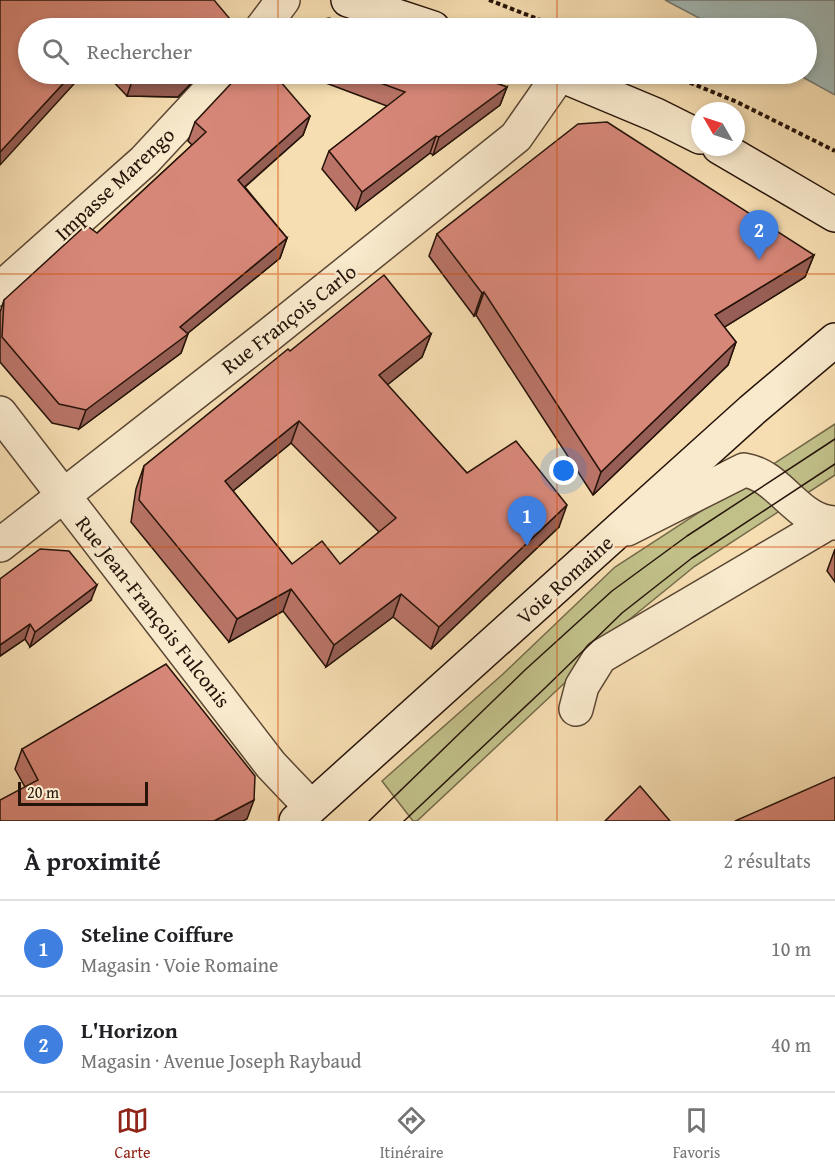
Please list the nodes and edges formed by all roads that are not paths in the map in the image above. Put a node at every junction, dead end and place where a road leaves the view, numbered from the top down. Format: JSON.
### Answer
{"nodes":[{"id":1,"x":283,"y":0,"type":"edge"},
{"id":2,"x":348,"y":0,"type":"edge"},
{"id":3,"x":270,"y":18,"type":"edge"},
{"id":4,"x":403,"y":18,"type":"edge"},
{"id":5,"x":216,"y":84,"type":"edge"},
{"id":6,"x":552,"y":84,"type":"edge"},
{"id":7,"x":583,"y":84,"type":"edge"},
{"id":8,"x":691,"y":132,"type":"edge"},
{"id":9,"x":734,"y":156,"type":"edge"},
{"id":10,"x":835,"y":215,"type":"edge"},
{"id":11,"x":0,"y":289,"type":"edge"},
{"id":12,"x":835,"y":340,"type":"edge"},
{"id":13,"x":0,"y":413,"type":"edge"},
{"id":14,"x":62,"y":496,"type":"junction"},
{"id":15,"x":831,"y":523,"type":"edge"},
{"id":16,"x":614,"y":536,"type":"junction"},
{"id":17,"x":0,"y":545,"type":"edge"},
{"id":18,"x":576,"y":709,"type":"dead end"},
{"id":19,"x":304,"y":814,"type":"edge"}],
"edges":[{"from":1,"to":3,"type":"street"},
{"from":2,"to":4,"type":"street"},
{"from":5,"to":11,"type":"street","name":"Impasse Marengo"},
{"from":6,"to":14,"type":"street","name":"Rue François Carlo"},
{"from":7,"to":8,"type":"street"},
{"from":9,"to":10,"type":"street"},
{"from":12,"to":16,"type":"street","name":"Voie Romaine"},
{"from":13,"to":14,"type":"street","name":"Rue Jean-François Fulconis"},
{"from":14,"to":17,"type":"street","name":"Rue François Carlo"},
{"from":14,"to":19,"type":"street","name":"Rue Jean-François Fulconis"},
{"from":15,"to":16,"type":"street"},
{"from":15,"to":18,"type":"street"},
{"from":16,"to":19,"type":"street","name":"Voie Romaine"}]}
